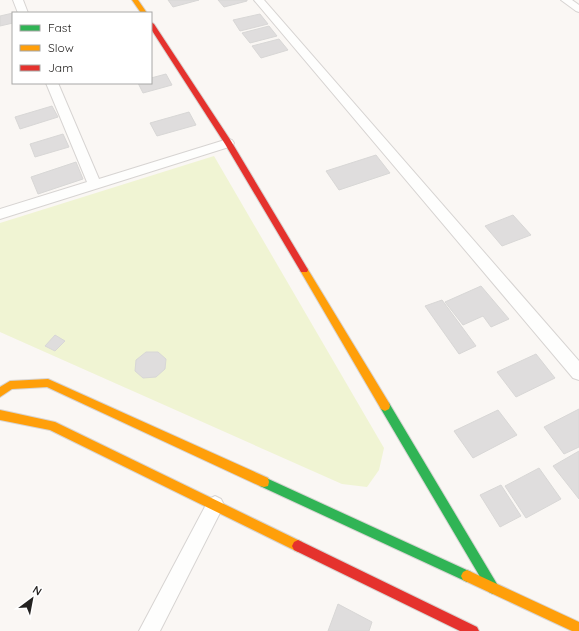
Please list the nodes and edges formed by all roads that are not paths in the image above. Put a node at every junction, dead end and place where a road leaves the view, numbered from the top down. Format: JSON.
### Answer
{"nodes":[{"id":1,"x":18,"y":0,"type":"edge"},
{"id":2,"x":135,"y":0,"type":"edge"},
{"id":3,"x":259,"y":0,"type":"edge"},
{"id":4,"x":566,"y":0,"type":"edge"},
{"id":5,"x":579,"y":9,"type":"edge"},
{"id":6,"x":23,"y":12,"type":"edge"},
{"id":7,"x":143,"y":12,"type":"edge"},
{"id":8,"x":152,"y":26,"type":"edge"},
{"id":9,"x":52,"y":84,"type":"edge"},
{"id":10,"x":228,"y":143,"type":"junction"},
{"id":11,"x":95,"y":184,"type":"junction"},
{"id":12,"x":0,"y":214,"type":"edge"},
{"id":13,"x":579,"y":373,"type":"edge"},
{"id":14,"x":3,"y":385,"type":"edge"},
{"id":15,"x":0,"y":415,"type":"edge"},
{"id":16,"x":215,"y":505,"type":"junction"},
{"id":17,"x":493,"y":588,"type":"junction"},
{"id":18,"x":579,"y":628,"type":"edge"},
{"id":19,"x":149,"y":631,"type":"edge"},
{"id":20,"x":473,"y":631,"type":"edge"}],
"edges":[{"from":1,"to":6,"type":"street"},
{"from":2,"to":7,"type":"street"},
{"from":3,"to":13,"type":"street"},
{"from":4,"to":5,"type":"street"},
{"from":8,"to":10,"type":"street"},
{"from":9,"to":11,"type":"street"},
{"from":10,"to":11,"type":"street"},
{"from":10,"to":17,"type":"street"},
{"from":11,"to":12,"type":"street"},
{"from":14,"to":17,"type":"street"},
{"from":15,"to":16,"type":"street"},
{"from":16,"to":19,"type":"street"},
{"from":16,"to":20,"type":"street"},
{"from":17,"to":18,"type":"street"}]}
